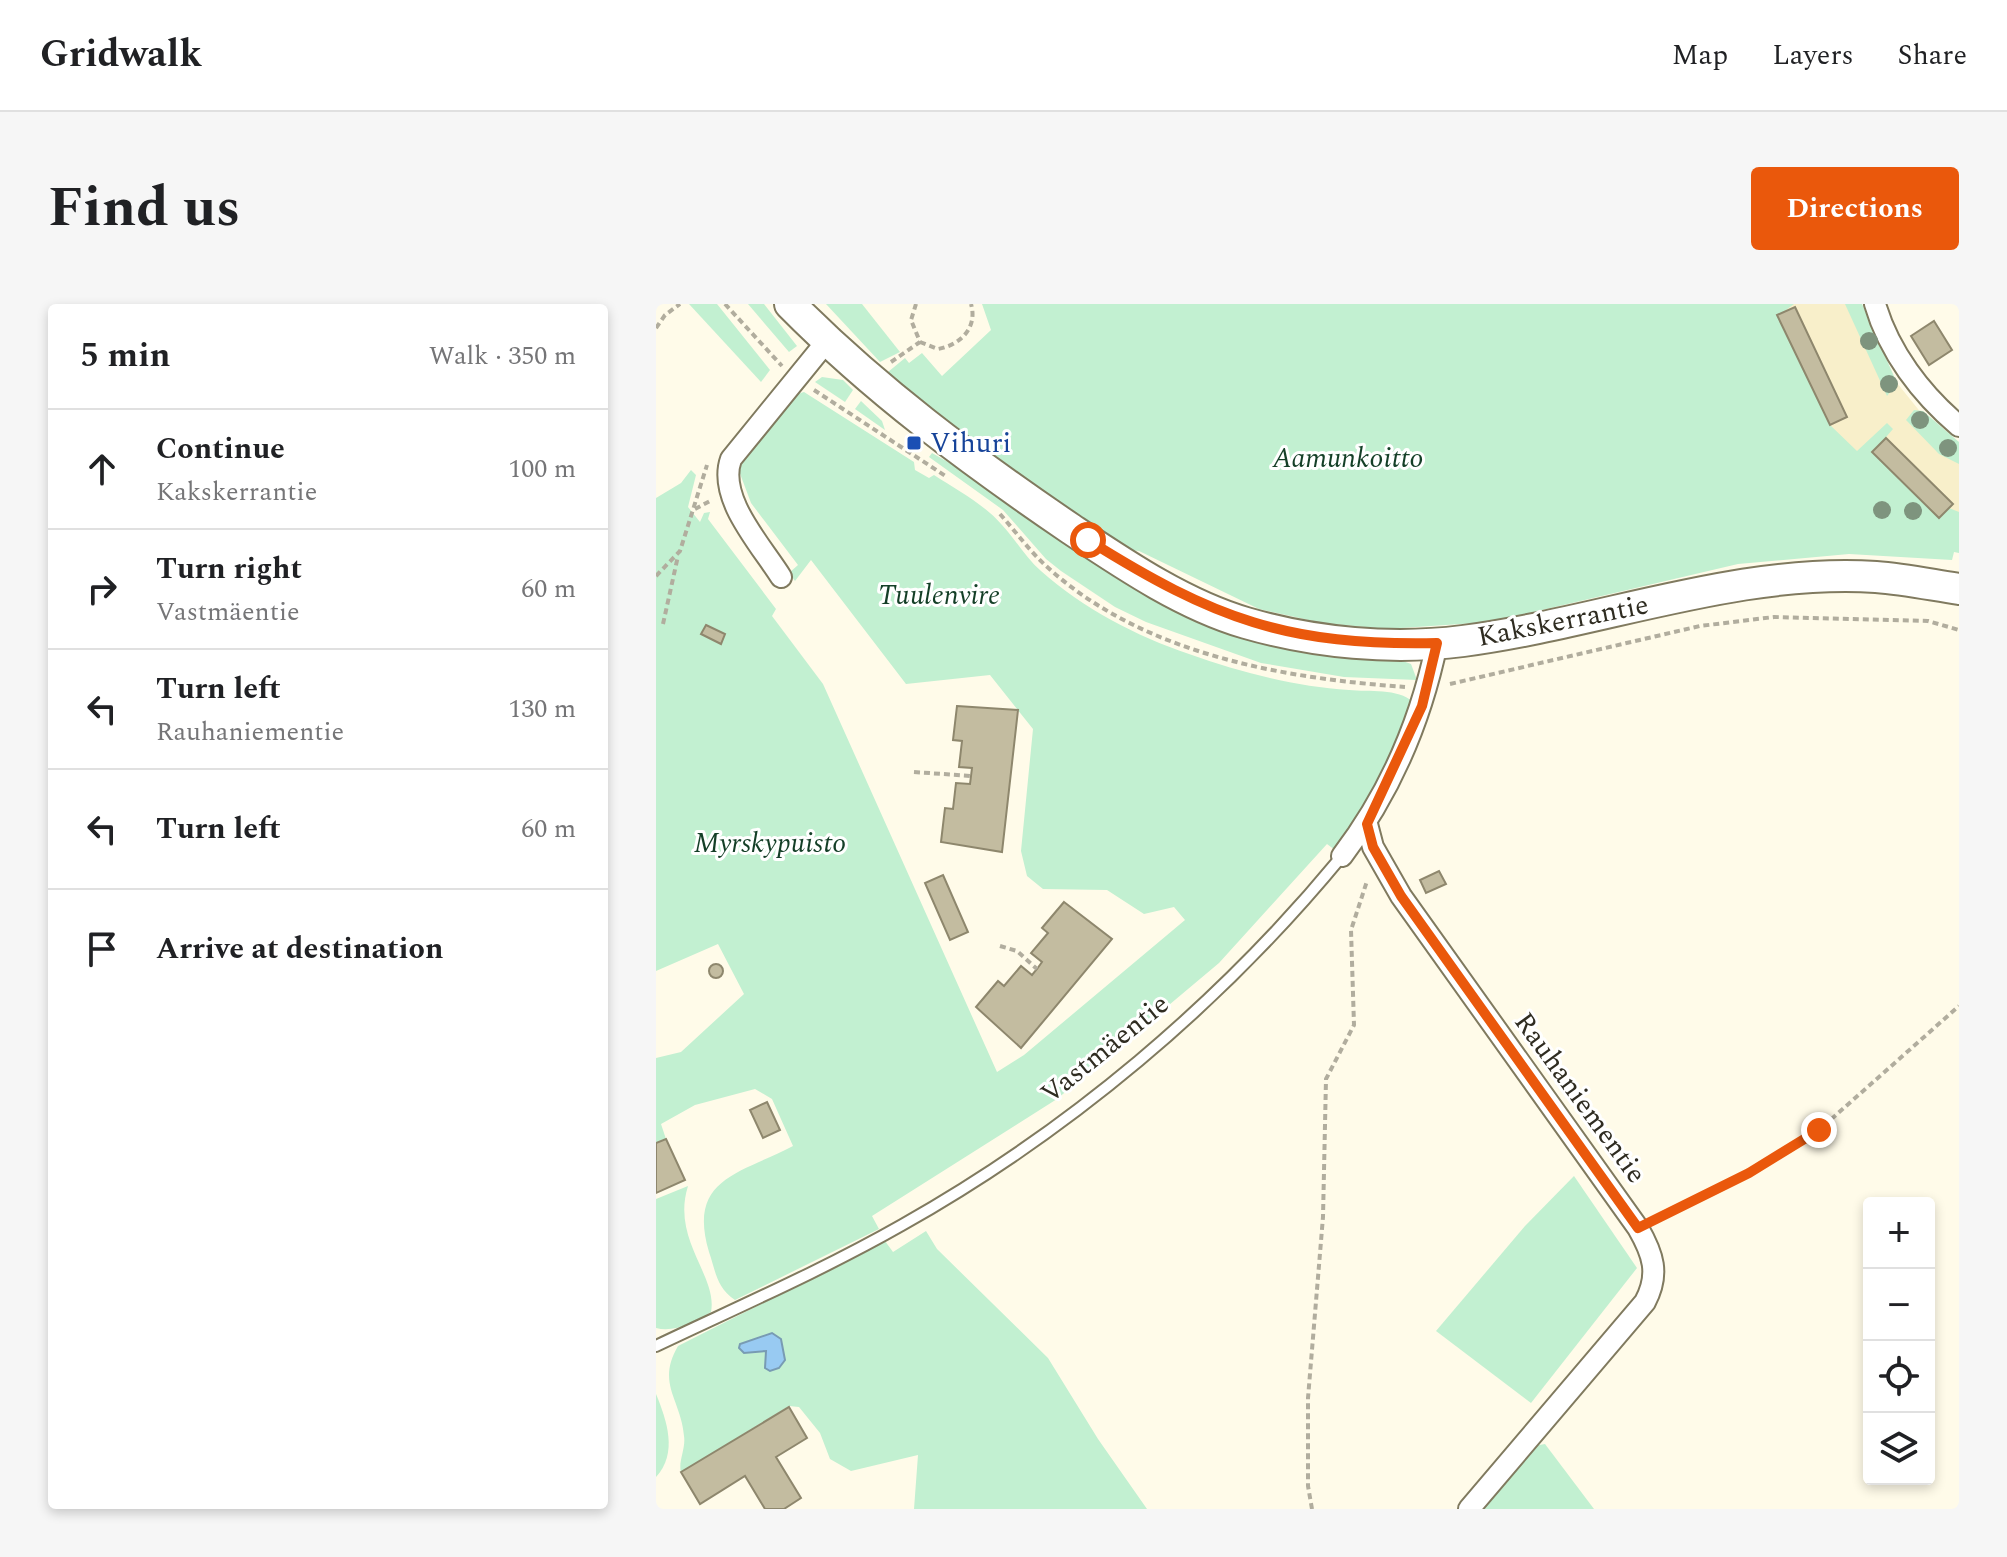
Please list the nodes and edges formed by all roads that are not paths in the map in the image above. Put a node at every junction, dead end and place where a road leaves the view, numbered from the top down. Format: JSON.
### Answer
{"nodes":[{"id":1,"x":790,"y":304,"type":"edge"},
{"id":2,"x":1875,"y":304,"type":"edge"},
{"id":3,"x":827,"y":341,"type":"junction"},
{"id":4,"x":1959,"y":426,"type":"edge"},
{"id":5,"x":781,"y":577,"type":"dead end"},
{"id":6,"x":1959,"y":589,"type":"edge"},
{"id":7,"x":1437,"y":643,"type":"junction"},
{"id":8,"x":1367,"y":824,"type":"junction"},
{"id":9,"x":1342,"y":856,"type":"joint"},
{"id":10,"x":656,"y":1346,"type":"edge"},
{"id":11,"x":1469,"y":1509,"type":"edge"}],
"edges":[{"from":1,"to":3,"type":"main road","name":"Kakskerrantie"},
{"from":2,"to":4,"type":"street"},
{"from":3,"to":5,"type":"street"},
{"from":3,"to":7,"type":"main road","name":"Kakskerrantie"},
{"from":6,"to":7,"type":"main road","name":"Kakskerrantie"},
{"from":7,"to":8,"type":"street","name":"Vastmäentie"},
{"from":8,"to":9,"type":"street","name":"Vastmäentie"},
{"from":8,"to":11,"type":"street","name":"Rauhaniementie"},
{"from":9,"to":10,"type":"lane","name":"Vastmäentie"}]}
